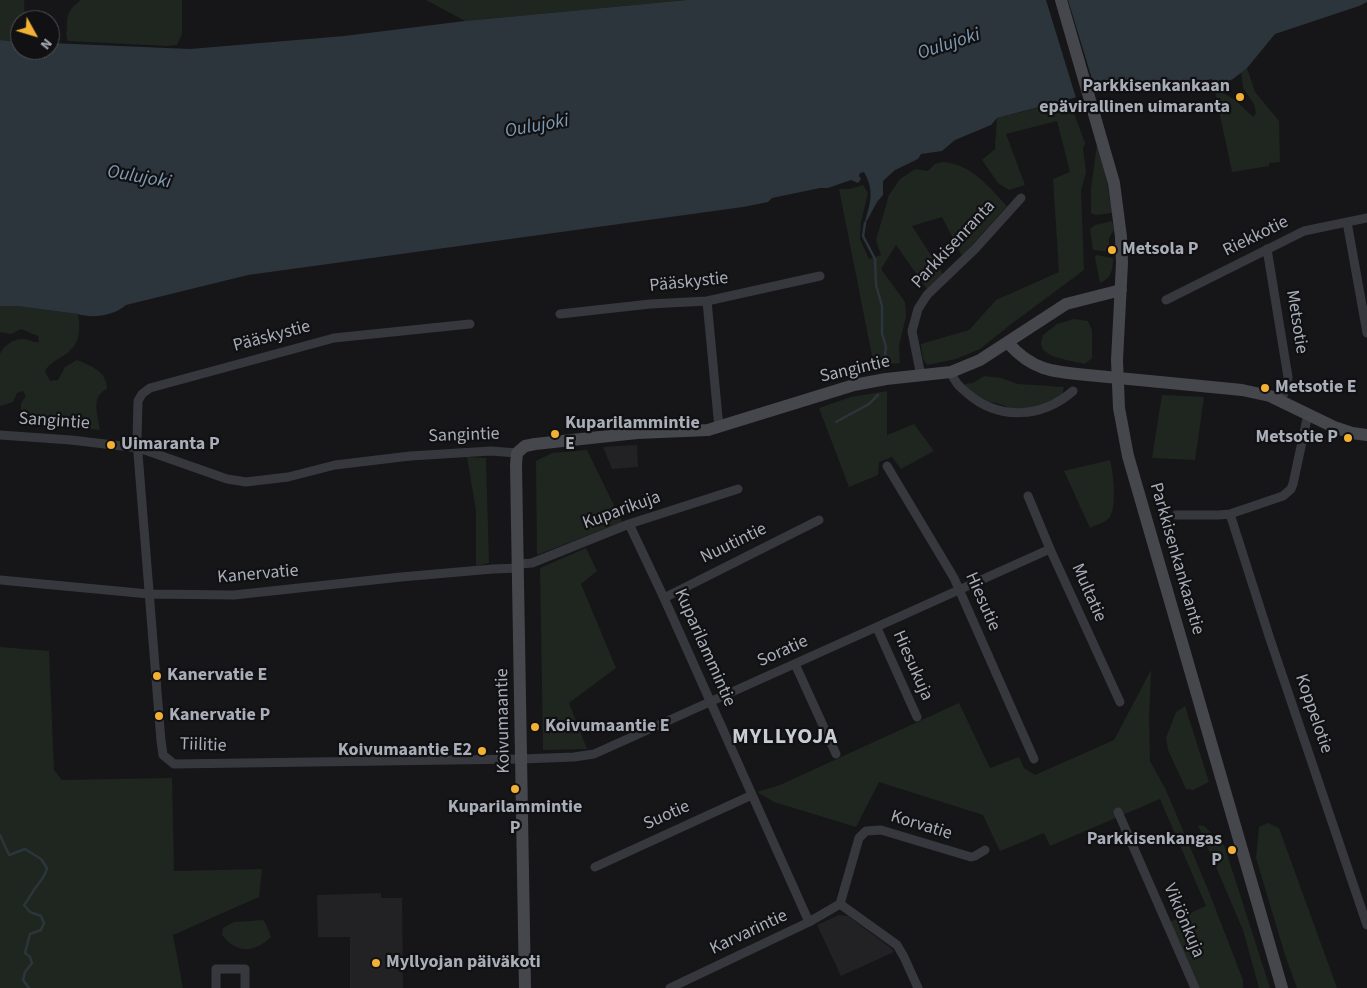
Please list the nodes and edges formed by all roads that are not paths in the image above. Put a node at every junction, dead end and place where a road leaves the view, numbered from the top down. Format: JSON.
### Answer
{"nodes":[{"id":1,"x":1060,"y":0,"type":"edge"},
{"id":2,"x":1020,"y":198,"type":"dead end"},
{"id":3,"x":1367,"y":218,"type":"edge"},
{"id":4,"x":1347,"y":222,"type":"junction"},
{"id":5,"x":1267,"y":249,"type":"junction"},
{"id":6,"x":820,"y":276,"type":"dead end"},
{"id":7,"x":1121,"y":290,"type":"junction"},
{"id":8,"x":1166,"y":300,"type":"dead end"},
{"id":9,"x":707,"y":301,"type":"junction"},
{"id":10,"x":560,"y":314,"type":"dead end"},
{"id":11,"x":470,"y":324,"type":"dead end"},
{"id":12,"x":1367,"y":333,"type":"edge"},
{"id":13,"x":1008,"y":343,"type":"junction"},
{"id":14,"x":951,"y":372,"type":"junction"},
{"id":15,"x":921,"y":376,"type":"junction"},
{"id":16,"x":1073,"y":391,"type":"dead end"},
{"id":17,"x":1282,"y":400,"type":"junction"},
{"id":18,"x":1308,"y":414,"type":"junction"},
{"id":19,"x":719,"y":428,"type":"junction"},
{"id":20,"x":0,"y":435,"type":"edge"},
{"id":21,"x":1367,"y":435,"type":"edge"},
{"id":22,"x":138,"y":448,"type":"junction"},
{"id":23,"x":517,"y":453,"type":"junction"},
{"id":24,"x":887,"y":466,"type":"dead end"},
{"id":25,"x":738,"y":489,"type":"dead end"},
{"id":26,"x":1028,"y":496,"type":"dead end"},
{"id":27,"x":1230,"y":514,"type":"junction"},
{"id":28,"x":1176,"y":516,"type":"dead end"},
{"id":29,"x":819,"y":520,"type":"dead end"},
{"id":30,"x":629,"y":524,"type":"junction"},
{"id":31,"x":1050,"y":550,"type":"junction"},
{"id":32,"x":519,"y":566,"type":"junction"},
{"id":33,"x":0,"y":580,"type":"edge"},
{"id":34,"x":959,"y":592,"type":"junction"},
{"id":35,"x":149,"y":594,"type":"junction"},
{"id":36,"x":664,"y":598,"type":"junction"},
{"id":37,"x":877,"y":628,"type":"junction"},
{"id":38,"x":795,"y":664,"type":"junction"},
{"id":39,"x":710,"y":701,"type":"junction"},
{"id":40,"x":1120,"y":702,"type":"dead end"},
{"id":41,"x":917,"y":717,"type":"dead end"},
{"id":42,"x":836,"y":754,"type":"dead end"},
{"id":43,"x":522,"y":758,"type":"junction"},
{"id":44,"x":1034,"y":759,"type":"dead end"},
{"id":45,"x":752,"y":795,"type":"junction"},
{"id":46,"x":1118,"y":812,"type":"dead end"},
{"id":47,"x":985,"y":850,"type":"dead end"},
{"id":48,"x":595,"y":867,"type":"dead end"},
{"id":49,"x":840,"y":904,"type":"junction"},
{"id":50,"x":808,"y":922,"type":"junction"},
{"id":51,"x":1367,"y":925,"type":"edge"},
{"id":52,"x":216,"y":988,"type":"edge"},
{"id":53,"x":245,"y":988,"type":"edge"},
{"id":54,"x":525,"y":988,"type":"edge"},
{"id":55,"x":670,"y":988,"type":"edge"},
{"id":56,"x":918,"y":988,"type":"edge"},
{"id":57,"x":1195,"y":988,"type":"edge"},
{"id":58,"x":1282,"y":988,"type":"edge"}],
"edges":[{"from":1,"to":7,"type":"street","name":"Parkkisenkankaantie"},
{"from":2,"to":15,"type":"street","name":"Parkkisenranta"},
{"from":3,"to":4,"type":"street","name":"Riekkotie"},
{"from":4,"to":5,"type":"street","name":"Riekkotie"},
{"from":4,"to":12,"type":"street"},
{"from":5,"to":8,"type":"street","name":"Riekkotie"},
{"from":5,"to":17,"type":"street","name":"Metsotie"},
{"from":6,"to":9,"type":"street","name":"Pääskystie"},
{"from":7,"to":13,"type":"street","name":"Sangintie"},
{"from":7,"to":58,"type":"street","name":"Parkkisenkankaantie"},
{"from":9,"to":10,"type":"street","name":"Pääskystie"},
{"from":9,"to":19,"type":"street"},
{"from":11,"to":22,"type":"street","name":"Pääskystie"},
{"from":13,"to":14,"type":"street","name":"Sangintie"},
{"from":13,"to":17,"type":"street","bridge":true},
{"from":14,"to":15,"type":"street","name":"Sangintie"},
{"from":14,"to":16,"type":"street"},
{"from":15,"to":19,"type":"street","name":"Sangintie"},
{"from":17,"to":18,"type":"street"},
{"from":18,"to":21,"type":"street"},
{"from":18,"to":27,"type":"street"},
{"from":19,"to":23,"type":"street","name":"Sangintie"},
{"from":20,"to":22,"type":"street","name":"Sangintie"},
{"from":22,"to":23,"type":"street","name":"Sangintie"},
{"from":22,"to":35,"type":"street","name":"Tiilitie"},
{"from":23,"to":32,"type":"street","name":"Koivumaantie"},
{"from":24,"to":34,"type":"street","name":"Hiesutie"},
{"from":25,"to":30,"type":"street","name":"Kuparikuja"},
{"from":26,"to":31,"type":"street","name":"Multatie"},
{"from":27,"to":28,"type":"street"},
{"from":27,"to":51,"type":"street","name":"Koppelotie"},
{"from":29,"to":36,"type":"street","name":"Nuutintie"},
{"from":30,"to":32,"type":"street","name":"Kuparikuja"},
{"from":30,"to":36,"type":"street","name":"Kuparilammintie"},
{"from":31,"to":34,"type":"street","name":"Soratie"},
{"from":31,"to":40,"type":"street","name":"Multatie"},
{"from":32,"to":35,"type":"street","name":"Kanervatie"},
{"from":32,"to":43,"type":"street","name":"Koivumaantie"},
{"from":33,"to":35,"type":"street","name":"Kanervatie"},
{"from":34,"to":37,"type":"street","name":"Soratie"},
{"from":34,"to":44,"type":"street","name":"Hiesutie"},
{"from":35,"to":43,"type":"street","name":"Tiilitie"},
{"from":36,"to":39,"type":"street","name":"Kuparilammintie"},
{"from":37,"to":38,"type":"street","name":"Soratie"},
{"from":37,"to":41,"type":"street","name":"Hiesukuja"},
{"from":38,"to":39,"type":"street","name":"Soratie"},
{"from":38,"to":42,"type":"street"},
{"from":39,"to":43,"type":"street","name":"Soratie"},
{"from":39,"to":45,"type":"street","name":"Kuparilammintie"},
{"from":43,"to":54,"type":"street","name":"Koivumaantie"},
{"from":45,"to":48,"type":"street","name":"Suotie"},
{"from":45,"to":50,"type":"street","name":"Kuparilammintie"},
{"from":46,"to":57,"type":"street","name":"Vikiönkuja"},
{"from":47,"to":49,"type":"street","name":"Korvatie"},
{"from":49,"to":50,"type":"street","name":"Karvarintie"},
{"from":49,"to":56,"type":"street"},
{"from":50,"to":55,"type":"street","name":"Karvarintie"},
{"from":52,"to":53,"type":"street"}]}
